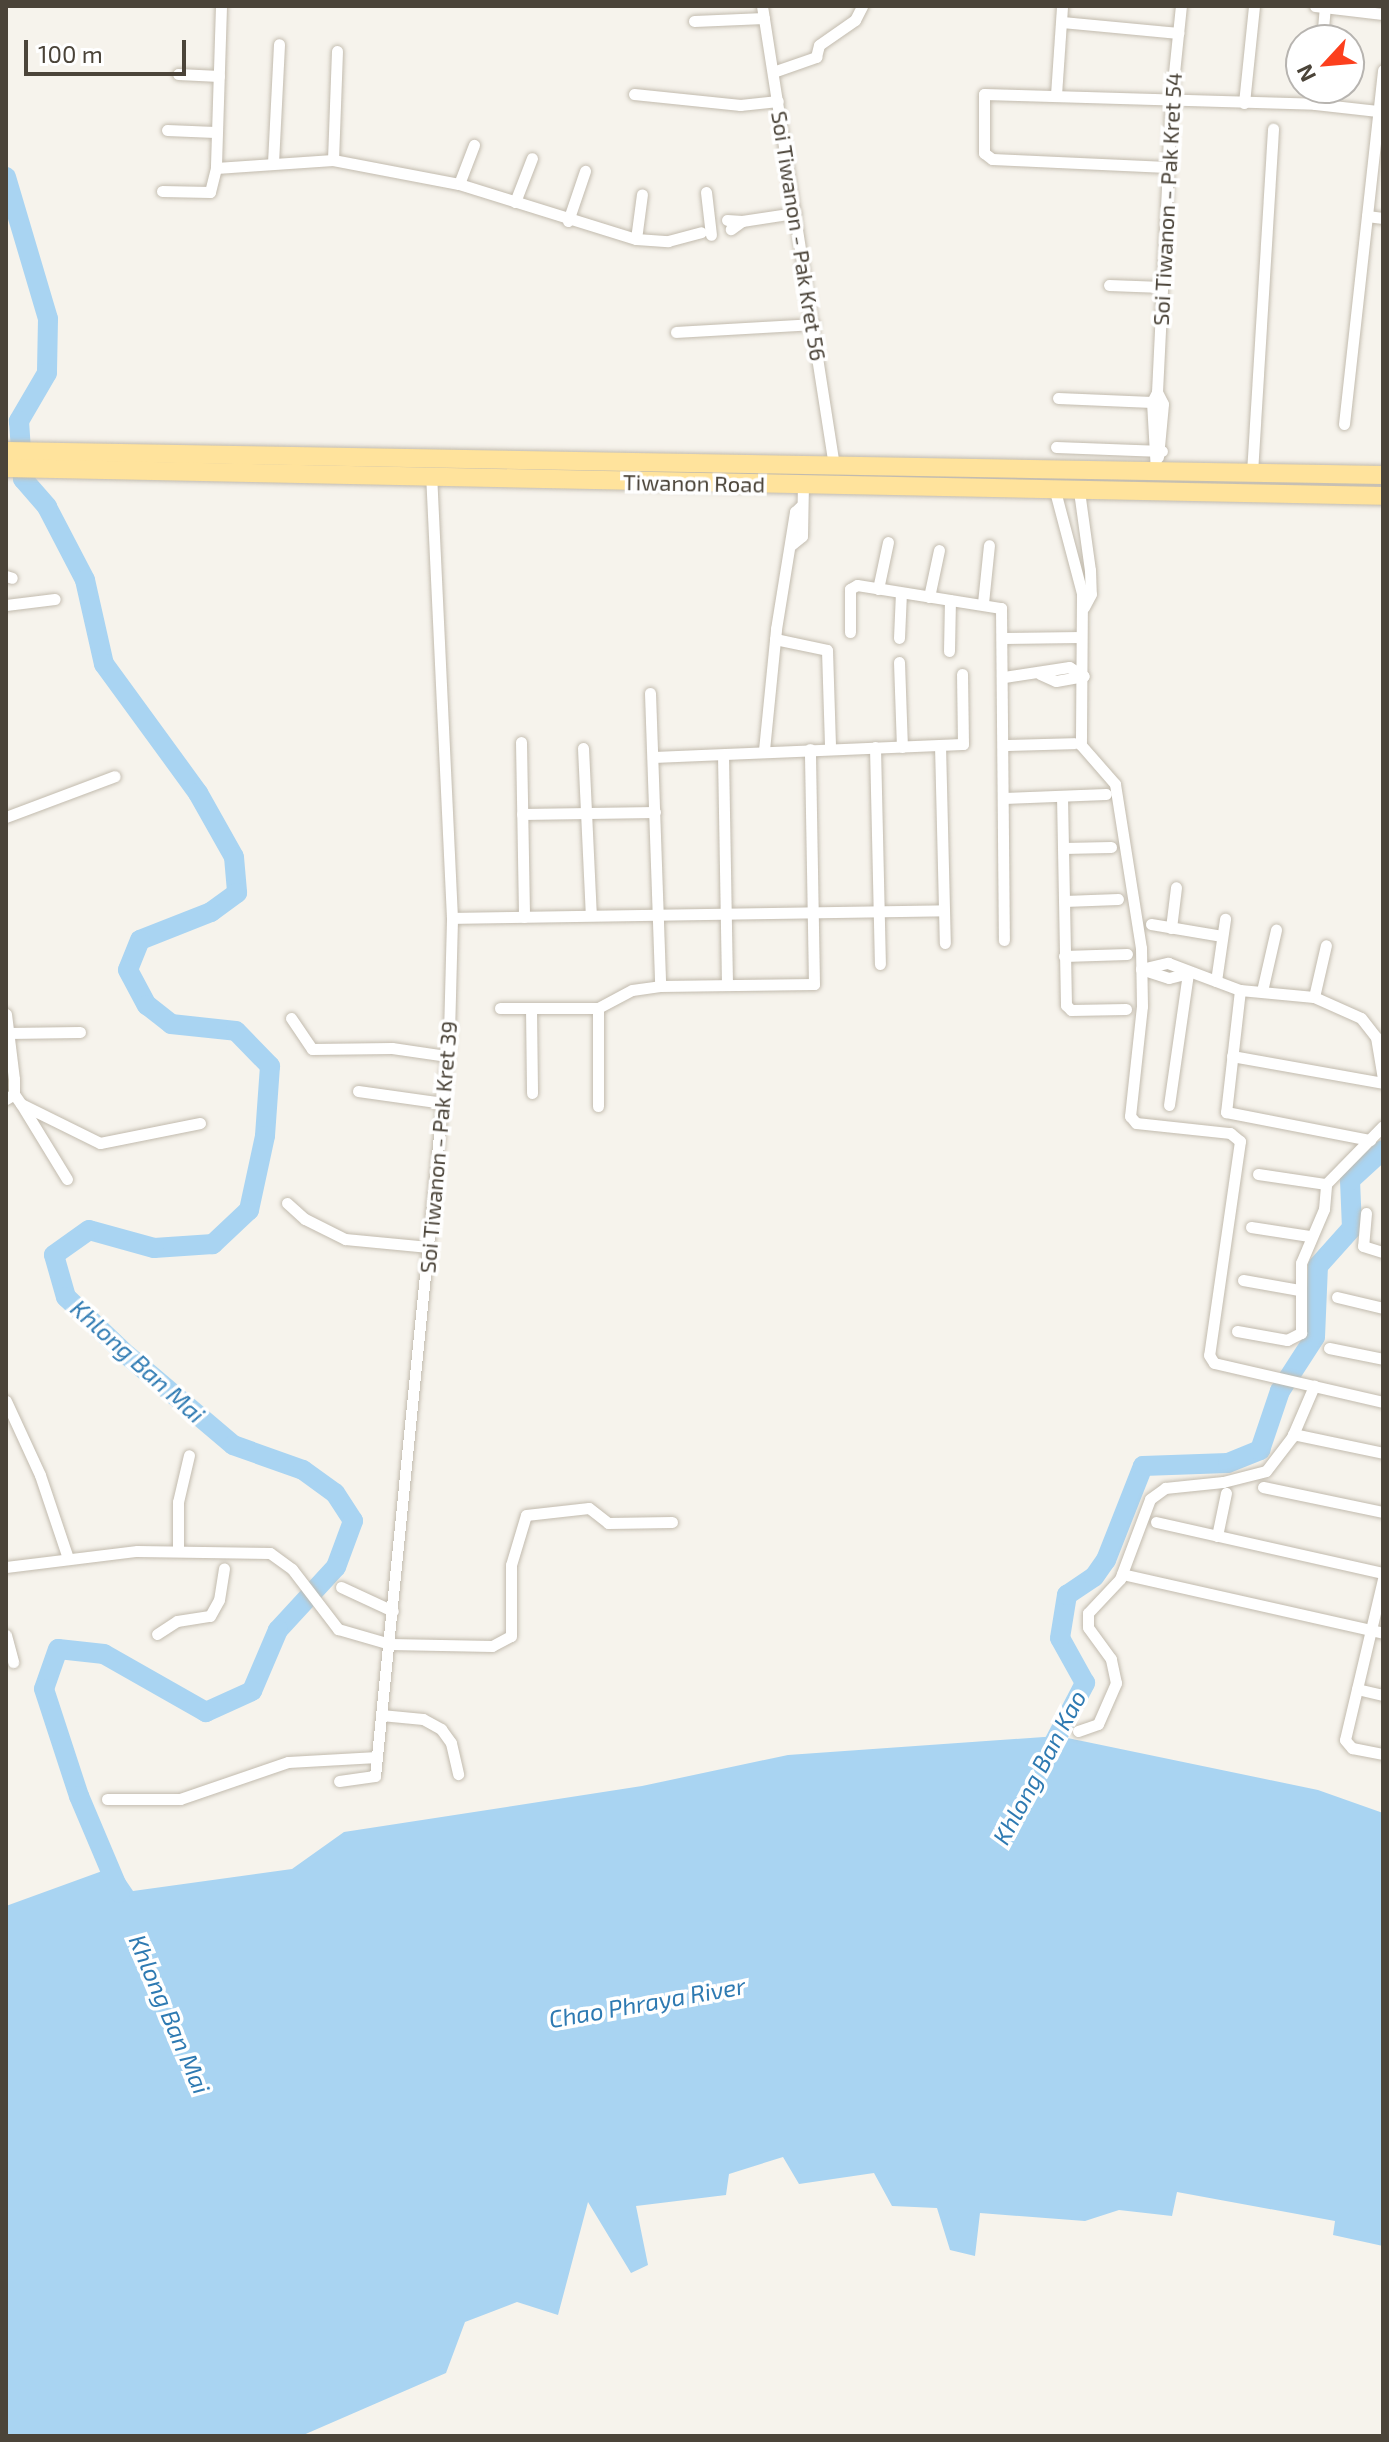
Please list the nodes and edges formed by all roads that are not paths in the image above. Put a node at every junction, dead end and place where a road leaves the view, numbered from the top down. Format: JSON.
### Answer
{"nodes":[{"id":1,"x":221,"y":6,"type":"edge"},
{"id":2,"x":862,"y":6,"type":"edge"},
{"id":3,"x":1062,"y":6,"type":"edge"},
{"id":4,"x":1181,"y":6,"type":"edge"},
{"id":5,"x":1254,"y":6,"type":"edge"},
{"id":6,"x":1322,"y":6,"type":"edge"},
{"id":7,"x":763,"y":12,"type":"edge"},
{"id":8,"x":1383,"y":14,"type":"edge"},
{"id":9,"x":694,"y":21,"type":"dead end"},
{"id":10,"x":1062,"y":22,"type":"junction"},
{"id":11,"x":1178,"y":33,"type":"junction"},
{"id":12,"x":279,"y":44,"type":"dead end"},
{"id":13,"x":337,"y":51,"type":"dead end"},
{"id":14,"x":773,"y":72,"type":"junction"},
{"id":15,"x":178,"y":74,"type":"dead end"},
{"id":16,"x":219,"y":76,"type":"junction"},
{"id":17,"x":1383,"y":78,"type":"edge"},
{"id":18,"x":634,"y":94,"type":"dead end"},
{"id":19,"x":1056,"y":95,"type":"junction"},
{"id":20,"x":778,"y":101,"type":"junction"},
{"id":21,"x":1171,"y":102,"type":"junction"},
{"id":22,"x":1244,"y":103,"type":"junction"},
{"id":23,"x":1285,"y":104,"type":"edge"},
{"id":24,"x":1315,"y":104,"type":"edge"},
{"id":25,"x":1378,"y":111,"type":"junction"},
{"id":26,"x":1273,"y":129,"type":"dead end"},
{"id":27,"x":167,"y":130,"type":"dead end"},
{"id":28,"x":215,"y":132,"type":"junction"},
{"id":29,"x":474,"y":145,"type":"dead end"},
{"id":30,"x":1378,"y":148,"type":"edge"},
{"id":31,"x":532,"y":158,"type":"dead end"},
{"id":32,"x":333,"y":160,"type":"junction"},
{"id":33,"x":273,"y":163,"type":"junction"},
{"id":34,"x":1167,"y":167,"type":"junction"},
{"id":35,"x":216,"y":168,"type":"junction"},
{"id":36,"x":585,"y":171,"type":"dead end"},
{"id":37,"x":459,"y":184,"type":"junction"},
{"id":38,"x":162,"y":191,"type":"dead end"},
{"id":39,"x":706,"y":192,"type":"dead end"},
{"id":40,"x":642,"y":194,"type":"dead end"},
{"id":41,"x":515,"y":202,"type":"junction"},
{"id":42,"x":795,"y":213,"type":"junction"},
{"id":43,"x":1367,"y":216,"type":"junction"},
{"id":44,"x":1383,"y":218,"type":"edge"},
{"id":45,"x":568,"y":221,"type":"junction"},
{"id":46,"x":717,"y":228,"type":"junction"},
{"id":47,"x":636,"y":239,"type":"junction"},
{"id":48,"x":1109,"y":285,"type":"dead end"},
{"id":49,"x":1162,"y":287,"type":"junction"},
{"id":50,"x":814,"y":324,"type":"junction"},
{"id":51,"x":676,"y":332,"type":"dead end"},
{"id":52,"x":1155,"y":397,"type":"junction"},
{"id":53,"x":1058,"y":398,"type":"dead end"},
{"id":54,"x":1344,"y":424,"type":"dead end"},
{"id":55,"x":1056,"y":447,"type":"dead end"},
{"id":56,"x":6,"y":451,"type":"edge"},
{"id":57,"x":431,"y":457,"type":"junction"},
{"id":58,"x":1156,"y":458,"type":"junction"},
{"id":59,"x":57,"y":460,"type":"junction"},
{"id":60,"x":834,"y":466,"type":"junction"},
{"id":61,"x":6,"y":468,"type":"edge"},
{"id":62,"x":1252,"y":473,"type":"junction"},
{"id":63,"x":1311,"y":474,"type":"junction"},
{"id":64,"x":1383,"y":475,"type":"edge"},
{"id":65,"x":431,"y":477,"type":"junction"},
{"id":66,"x":803,"y":486,"type":"junction"},
{"id":67,"x":1055,"y":491,"type":"junction"},
{"id":68,"x":1079,"y":491,"type":"junction"},
{"id":69,"x":1310,"y":494,"type":"junction"},
{"id":70,"x":1383,"y":496,"type":"edge"},
{"id":71,"x":888,"y":542,"type":"dead end"},
{"id":72,"x":989,"y":545,"type":"dead end"},
{"id":73,"x":939,"y":550,"type":"dead end"},
{"id":74,"x":878,"y":589,"type":"junction"},
{"id":75,"x":901,"y":593,"type":"junction"},
{"id":76,"x":929,"y":597,"type":"junction"},
{"id":77,"x":55,"y":599,"type":"dead end"},
{"id":78,"x":950,"y":600,"type":"junction"},
{"id":79,"x":983,"y":603,"type":"junction"},
{"id":80,"x":6,"y":605,"type":"edge"},
{"id":81,"x":1081,"y":611,"type":"junction"},
{"id":82,"x":850,"y":632,"type":"dead end"},
{"id":83,"x":1081,"y":637,"type":"junction"},
{"id":84,"x":899,"y":638,"type":"dead end"},
{"id":85,"x":1004,"y":638,"type":"junction"},
{"id":86,"x":775,"y":639,"type":"junction"},
{"id":87,"x":949,"y":651,"type":"dead end"},
{"id":88,"x":899,"y":662,"type":"dead end"},
{"id":89,"x":962,"y":674,"type":"dead end"},
{"id":90,"x":1084,"y":676,"type":"junction"},
{"id":91,"x":1004,"y":677,"type":"junction"},
{"id":92,"x":650,"y":693,"type":"dead end"},
{"id":93,"x":521,"y":742,"type":"dead end"},
{"id":94,"x":1074,"y":743,"type":"dead end"},
{"id":95,"x":940,"y":745,"type":"junction"},
{"id":96,"x":1004,"y":745,"type":"junction"},
{"id":97,"x":875,"y":747,"type":"junction"},
{"id":98,"x":902,"y":747,"type":"junction"},
{"id":99,"x":583,"y":748,"type":"dead end"},
{"id":100,"x":830,"y":748,"type":"junction"},
{"id":101,"x":810,"y":749,"type":"junction"},
{"id":102,"x":764,"y":750,"type":"junction"},
{"id":103,"x":723,"y":755,"type":"junction"},
{"id":104,"x":653,"y":757,"type":"junction"},
{"id":105,"x":115,"y":776,"type":"dead end"},
{"id":106,"x":1106,"y":794,"type":"dead end"},
{"id":107,"x":1062,"y":796,"type":"junction"},
{"id":108,"x":1004,"y":798,"type":"junction"},
{"id":109,"x":655,"y":812,"type":"junction"},
{"id":110,"x":586,"y":813,"type":"junction"},
{"id":111,"x":522,"y":814,"type":"junction"},
{"id":112,"x":6,"y":817,"type":"edge"},
{"id":113,"x":1111,"y":847,"type":"dead end"},
{"id":114,"x":1063,"y":848,"type":"junction"},
{"id":115,"x":1176,"y":887,"type":"dead end"},
{"id":116,"x":1118,"y":899,"type":"dead end"},
{"id":117,"x":1064,"y":901,"type":"junction"},
{"id":118,"x":944,"y":910,"type":"junction"},
{"id":119,"x":879,"y":912,"type":"junction"},
{"id":120,"x":658,"y":914,"type":"junction"},
{"id":121,"x":814,"y":914,"type":"junction"},
{"id":122,"x":591,"y":915,"type":"junction"},
{"id":123,"x":726,"y":916,"type":"junction"},
{"id":124,"x":524,"y":917,"type":"junction"},
{"id":125,"x":452,"y":918,"type":"junction"},
{"id":126,"x":1225,"y":919,"type":"dead end"},
{"id":127,"x":1151,"y":924,"type":"dead end"},
{"id":128,"x":1171,"y":928,"type":"junction"},
{"id":129,"x":1276,"y":930,"type":"dead end"},
{"id":130,"x":1222,"y":936,"type":"junction"},
{"id":131,"x":1004,"y":940,"type":"dead end"},
{"id":132,"x":945,"y":943,"type":"dead end"},
{"id":133,"x":1326,"y":945,"type":"dead end"},
{"id":134,"x":1127,"y":954,"type":"dead end"},
{"id":135,"x":1064,"y":956,"type":"junction"},
{"id":136,"x":880,"y":964,"type":"dead end"},
{"id":137,"x":1141,"y":969,"type":"junction"},
{"id":138,"x":1188,"y":973,"type":"junction"},
{"id":139,"x":1216,"y":981,"type":"junction"},
{"id":140,"x":727,"y":985,"type":"junction"},
{"id":141,"x":660,"y":986,"type":"junction"},
{"id":142,"x":1240,"y":990,"type":"junction"},
{"id":143,"x":1262,"y":991,"type":"junction"},
{"id":144,"x":1314,"y":997,"type":"junction"},
{"id":145,"x":500,"y":1008,"type":"dead end"},
{"id":146,"x":531,"y":1008,"type":"junction"},
{"id":147,"x":598,"y":1008,"type":"junction"},
{"id":148,"x":1126,"y":1009,"type":"dead end"},
{"id":149,"x":6,"y":1014,"type":"edge"},
{"id":150,"x":291,"y":1018,"type":"dead end"},
{"id":151,"x":7,"y":1026,"type":"edge"},
{"id":152,"x":80,"y":1032,"type":"dead end"},
{"id":153,"x":447,"y":1056,"type":"junction"},
{"id":154,"x":1232,"y":1056,"type":"junction"},
{"id":155,"x":1383,"y":1081,"type":"edge"},
{"id":156,"x":358,"y":1091,"type":"dead end"},
{"id":157,"x":532,"y":1093,"type":"dead end"},
{"id":158,"x":14,"y":1099,"type":"edge"},
{"id":159,"x":443,"y":1103,"type":"junction"},
{"id":160,"x":1169,"y":1105,"type":"dead end"},
{"id":161,"x":598,"y":1106,"type":"dead end"},
{"id":162,"x":200,"y":1123,"type":"dead end"},
{"id":163,"x":1383,"y":1126,"type":"edge"},
{"id":164,"x":1370,"y":1140,"type":"junction"},
{"id":165,"x":1258,"y":1174,"type":"dead end"},
{"id":166,"x":67,"y":1179,"type":"dead end"},
{"id":167,"x":1326,"y":1184,"type":"junction"},
{"id":168,"x":287,"y":1203,"type":"dead end"},
{"id":169,"x":1366,"y":1213,"type":"dead end"},
{"id":170,"x":1251,"y":1227,"type":"dead end"},
{"id":171,"x":1309,"y":1236,"type":"junction"},
{"id":172,"x":429,"y":1247,"type":"junction"},
{"id":173,"x":1383,"y":1252,"type":"edge"},
{"id":174,"x":1243,"y":1280,"type":"dead end"},
{"id":175,"x":1299,"y":1290,"type":"junction"},
{"id":176,"x":1337,"y":1297,"type":"dead end"},
{"id":177,"x":1383,"y":1308,"type":"edge"},
{"id":178,"x":1237,"y":1331,"type":"dead end"},
{"id":179,"x":1329,"y":1348,"type":"dead end"},
{"id":180,"x":1383,"y":1359,"type":"edge"},
{"id":181,"x":1311,"y":1386,"type":"junction"},
{"id":182,"x":6,"y":1401,"type":"edge"},
{"id":183,"x":1383,"y":1402,"type":"edge"},
{"id":184,"x":1293,"y":1434,"type":"junction"},
{"id":185,"x":1383,"y":1453,"type":"edge"},
{"id":186,"x":187,"y":1461,"type":"dead end"},
{"id":187,"x":1263,"y":1487,"type":"dead end"},
{"id":188,"x":1226,"y":1493,"type":"dead end"},
{"id":189,"x":1383,"y":1512,"type":"edge"},
{"id":190,"x":672,"y":1522,"type":"dead end"},
{"id":191,"x":1156,"y":1522,"type":"dead end"},
{"id":192,"x":1217,"y":1536,"type":"junction"},
{"id":193,"x":178,"y":1551,"type":"junction"},
{"id":194,"x":68,"y":1558,"type":"junction"},
{"id":195,"x":223,"y":1560,"type":"junction"},
{"id":196,"x":6,"y":1567,"type":"edge"},
{"id":197,"x":1383,"y":1573,"type":"edge"},
{"id":198,"x":1122,"y":1574,"type":"junction"},
{"id":199,"x":1383,"y":1579,"type":"edge"},
{"id":200,"x":341,"y":1587,"type":"dead end"},
{"id":201,"x":393,"y":1611,"type":"junction"},
{"id":202,"x":1377,"y":1632,"type":"edge"},
{"id":203,"x":157,"y":1634,"type":"dead end"},
{"id":204,"x":6,"y":1635,"type":"edge"},
{"id":205,"x":390,"y":1644,"type":"junction"},
{"id":206,"x":13,"y":1662,"type":"dead end"},
{"id":207,"x":1357,"y":1689,"type":"junction"},
{"id":208,"x":1383,"y":1695,"type":"edge"},
{"id":209,"x":381,"y":1715,"type":"junction"},
{"id":210,"x":1078,"y":1731,"type":"dead end"},
{"id":211,"x":1383,"y":1754,"type":"edge"},
{"id":212,"x":377,"y":1757,"type":"junction"},
{"id":213,"x":458,"y":1774,"type":"dead end"},
{"id":214,"x":339,"y":1781,"type":"dead end"},
{"id":215,"x":107,"y":1799,"type":"dead end"}],
"edges":[{"from":1,"to":16,"type":"street"},
{"from":2,"to":14,"type":"street"},
{"from":3,"to":10,"type":"street"},
{"from":4,"to":11,"type":"street","name":"Soi Tiwanon - Pak Kret 54"},
{"from":5,"to":22,"type":"street"},
{"from":6,"to":8,"type":"street"},
{"from":7,"to":9,"type":"street"},
{"from":7,"to":14,"type":"street","name":"Soi Tiwanon - Pak Kret 56"},
{"from":10,"to":11,"type":"street"},
{"from":10,"to":19,"type":"street"},
{"from":11,"to":21,"type":"street","name":"Soi Tiwanon - Pak Kret 54"},
{"from":12,"to":33,"type":"street"},
{"from":13,"to":32,"type":"street"},
{"from":14,"to":20,"type":"street","name":"Soi Tiwanon - Pak Kret 56"},
{"from":15,"to":16,"type":"street"},
{"from":16,"to":28,"type":"street"},
{"from":17,"to":25,"type":"street"},
{"from":18,"to":20,"type":"street"},
{"from":19,"to":21,"type":"street"},
{"from":19,"to":34,"type":"street"},
{"from":20,"to":42,"type":"street","name":"Soi Tiwanon - Pak Kret 56"},
{"from":21,"to":22,"type":"street"},
{"from":21,"to":34,"type":"street","name":"Soi Tiwanon - Pak Kret 54"},
{"from":22,"to":23,"type":"street"},
{"from":24,"to":25,"type":"street"},
{"from":25,"to":30,"type":"street"},
{"from":26,"to":62,"type":"street"},
{"from":27,"to":28,"type":"street"},
{"from":28,"to":35,"type":"street"},
{"from":29,"to":37,"type":"street"},
{"from":30,"to":43,"type":"street"},
{"from":31,"to":41,"type":"street"},
{"from":32,"to":33,"type":"street"},
{"from":32,"to":37,"type":"street"},
{"from":33,"to":35,"type":"street"},
{"from":34,"to":49,"type":"street","name":"Soi Tiwanon - Pak Kret 54"},
{"from":35,"to":38,"type":"street"},
{"from":36,"to":45,"type":"street"},
{"from":37,"to":41,"type":"street"},
{"from":39,"to":46,"type":"street"},
{"from":40,"to":47,"type":"street"},
{"from":41,"to":45,"type":"street"},
{"from":42,"to":46,"type":"street"},
{"from":42,"to":50,"type":"street","name":"Soi Tiwanon - Pak Kret 56"},
{"from":43,"to":44,"type":"street"},
{"from":43,"to":54,"type":"street"},
{"from":45,"to":47,"type":"street"},
{"from":46,"to":47,"type":"street"},
{"from":48,"to":49,"type":"street"},
{"from":49,"to":52,"type":"street","name":"Soi Tiwanon - Pak Kret 54"},
{"from":50,"to":51,"type":"street"},
{"from":50,"to":60,"type":"street","name":"Soi Tiwanon - Pak Kret 56"},
{"from":52,"to":53,"type":"street"},
{"from":52,"to":58,"type":"street","name":"Soi Tiwanon - Pak Kret 54"},
{"from":55,"to":58,"type":"street"},
{"from":56,"to":59,"type":"main road","name":"Tiwanon Road"},
{"from":57,"to":59,"type":"main road","name":"Tiwanon Road"},
{"from":57,"to":60,"type":"main road","name":"Tiwanon Road"},
{"from":57,"to":65,"type":"street","name":"Soi Tiwanon - Pak Kret 39"},
{"from":58,"to":60,"type":"main road","name":"Tiwanon Road"},
{"from":58,"to":62,"type":"main road","name":"Tiwanon Road"},
{"from":59,"to":61,"type":"main road","name":"Tiwanon Road"},
{"from":59,"to":65,"type":"main road","name":"Tiwanon Road"},
{"from":62,"to":63,"type":"main road","name":"Tiwanon Road"},
{"from":63,"to":64,"type":"main road","name":"Tiwanon Road"},
{"from":63,"to":69,"type":"main road"},
{"from":65,"to":66,"type":"main road","name":"Tiwanon Road"},
{"from":65,"to":125,"type":"street","name":"Soi Tiwanon - Pak Kret 39"},
{"from":66,"to":67,"type":"main road","name":"Tiwanon Road"},
{"from":66,"to":86,"type":"street"},
{"from":67,"to":68,"type":"main road","name":"Tiwanon Road"},
{"from":67,"to":81,"type":"street"},
{"from":68,"to":69,"type":"main road","name":"Tiwanon Road"},
{"from":68,"to":81,"type":"street"},
{"from":69,"to":70,"type":"main road","name":"Tiwanon Road"},
{"from":71,"to":74,"type":"street"},
{"from":72,"to":79,"type":"street"},
{"from":73,"to":76,"type":"street"},
{"from":74,"to":75,"type":"street"},
{"from":74,"to":82,"type":"street"},
{"from":75,"to":76,"type":"street"},
{"from":75,"to":84,"type":"street"},
{"from":76,"to":78,"type":"street"},
{"from":77,"to":80,"type":"street"},
{"from":78,"to":79,"type":"street"},
{"from":78,"to":87,"type":"street"},
{"from":79,"to":85,"type":"street"},
{"from":81,"to":83,"type":"street"},
{"from":83,"to":85,"type":"street"},
{"from":83,"to":90,"type":"street"},
{"from":85,"to":91,"type":"street"},
{"from":86,"to":100,"type":"street"},
{"from":86,"to":102,"type":"street"},
{"from":88,"to":98,"type":"street"},
{"from":89,"to":95,"type":"street"},
{"from":90,"to":91,"type":"street"},
{"from":90,"to":137,"type":"street"},
{"from":91,"to":96,"type":"street"},
{"from":92,"to":104,"type":"street"},
{"from":93,"to":111,"type":"street"},
{"from":94,"to":96,"type":"street"},
{"from":95,"to":98,"type":"street"},
{"from":95,"to":118,"type":"street"},
{"from":96,"to":108,"type":"street"},
{"from":97,"to":98,"type":"street"},
{"from":97,"to":100,"type":"street"},
{"from":97,"to":119,"type":"street"},
{"from":99,"to":110,"type":"street"},
{"from":100,"to":101,"type":"street"},
{"from":101,"to":102,"type":"street"},
{"from":101,"to":121,"type":"street"},
{"from":102,"to":103,"type":"street"},
{"from":103,"to":104,"type":"street"},
{"from":103,"to":123,"type":"street"},
{"from":104,"to":109,"type":"street"},
{"from":105,"to":112,"type":"street"},
{"from":106,"to":107,"type":"street"},
{"from":107,"to":108,"type":"street"},
{"from":107,"to":114,"type":"street"},
{"from":108,"to":131,"type":"street"},
{"from":109,"to":110,"type":"street"},
{"from":109,"to":120,"type":"street"},
{"from":110,"to":111,"type":"street"},
{"from":110,"to":122,"type":"street"},
{"from":111,"to":124,"type":"street"},
{"from":113,"to":114,"type":"street"},
{"from":114,"to":117,"type":"street"},
{"from":115,"to":128,"type":"street"},
{"from":116,"to":117,"type":"street"},
{"from":117,"to":135,"type":"street"},
{"from":118,"to":119,"type":"street"},
{"from":118,"to":132,"type":"street"},
{"from":119,"to":121,"type":"street"},
{"from":119,"to":136,"type":"street"},
{"from":120,"to":122,"type":"street"},
{"from":120,"to":123,"type":"street"},
{"from":120,"to":141,"type":"street"},
{"from":121,"to":123,"type":"street"},
{"from":121,"to":140,"type":"street"},
{"from":122,"to":124,"type":"street"},
{"from":123,"to":140,"type":"street"},
{"from":124,"to":125,"type":"street"},
{"from":125,"to":153,"type":"street","name":"Soi Tiwanon - Pak Kret 39"},
{"from":126,"to":130,"type":"street"},
{"from":127,"to":128,"type":"street"},
{"from":128,"to":130,"type":"street"},
{"from":129,"to":143,"type":"street"},
{"from":130,"to":139,"type":"street"},
{"from":133,"to":144,"type":"street"},
{"from":134,"to":135,"type":"street"},
{"from":135,"to":148,"type":"street"},
{"from":137,"to":138,"type":"street"},
{"from":137,"to":181,"type":"street"},
{"from":138,"to":139,"type":"street"},
{"from":138,"to":160,"type":"street"},
{"from":139,"to":142,"type":"street"},
{"from":140,"to":141,"type":"street"},
{"from":141,"to":147,"type":"street"},
{"from":142,"to":143,"type":"street"},
{"from":142,"to":154,"type":"street"},
{"from":143,"to":144,"type":"street"},
{"from":144,"to":155,"type":"street"},
{"from":145,"to":146,"type":"street"},
{"from":146,"to":147,"type":"street"},
{"from":146,"to":157,"type":"street"},
{"from":147,"to":161,"type":"street"},
{"from":149,"to":151,"type":"street"},
{"from":150,"to":153,"type":"street"},
{"from":151,"to":152,"type":"street"},
{"from":151,"to":158,"type":"street"},
{"from":153,"to":159,"type":"street","name":"Soi Tiwanon - Pak Kret 39"},
{"from":154,"to":155,"type":"street"},
{"from":154,"to":164,"type":"street"},
{"from":156,"to":159,"type":"street"},
{"from":158,"to":162,"type":"street"},
{"from":158,"to":166,"type":"street"},
{"from":159,"to":172,"type":"street","name":"Soi Tiwanon - Pak Kret 39"},
{"from":163,"to":164,"type":"street"},
{"from":164,"to":167,"type":"street"},
{"from":165,"to":167,"type":"street"},
{"from":167,"to":171,"type":"street"},
{"from":168,"to":172,"type":"street"},
{"from":169,"to":173,"type":"street"},
{"from":170,"to":171,"type":"street"},
{"from":171,"to":175,"type":"street"},
{"from":172,"to":201,"type":"street","name":"Soi Tiwanon - Pak Kret 39"},
{"from":174,"to":175,"type":"street"},
{"from":175,"to":178,"type":"street"},
{"from":176,"to":177,"type":"street"},
{"from":179,"to":180,"type":"street"},
{"from":181,"to":183,"type":"street"},
{"from":181,"to":184,"type":"street"},
{"from":182,"to":194,"type":"street"},
{"from":184,"to":185,"type":"street"},
{"from":184,"to":198,"type":"street"},
{"from":186,"to":193,"type":"street"},
{"from":187,"to":189,"type":"street"},
{"from":188,"to":192,"type":"street"},
{"from":190,"to":205,"type":"street"},
{"from":191,"to":192,"type":"street"},
{"from":192,"to":197,"type":"street"},
{"from":193,"to":194,"type":"street"},
{"from":193,"to":195,"type":"street"},
{"from":194,"to":196,"type":"street"},
{"from":195,"to":203,"type":"street"},
{"from":195,"to":205,"type":"street"},
{"from":198,"to":202,"type":"street"},
{"from":198,"to":210,"type":"street"},
{"from":199,"to":202,"type":"street"},
{"from":200,"to":201,"type":"street"},
{"from":201,"to":205,"type":"street","name":"Soi Tiwanon - Pak Kret 39"},
{"from":202,"to":207,"type":"street"},
{"from":204,"to":206,"type":"street"},
{"from":205,"to":209,"type":"street","name":"Soi Tiwanon - Pak Kret 39"},
{"from":207,"to":208,"type":"street"},
{"from":207,"to":211,"type":"street"},
{"from":209,"to":212,"type":"street","name":"Soi Tiwanon - Pak Kret 39"},
{"from":209,"to":213,"type":"street"},
{"from":212,"to":214,"type":"street"},
{"from":212,"to":215,"type":"street"}]}
